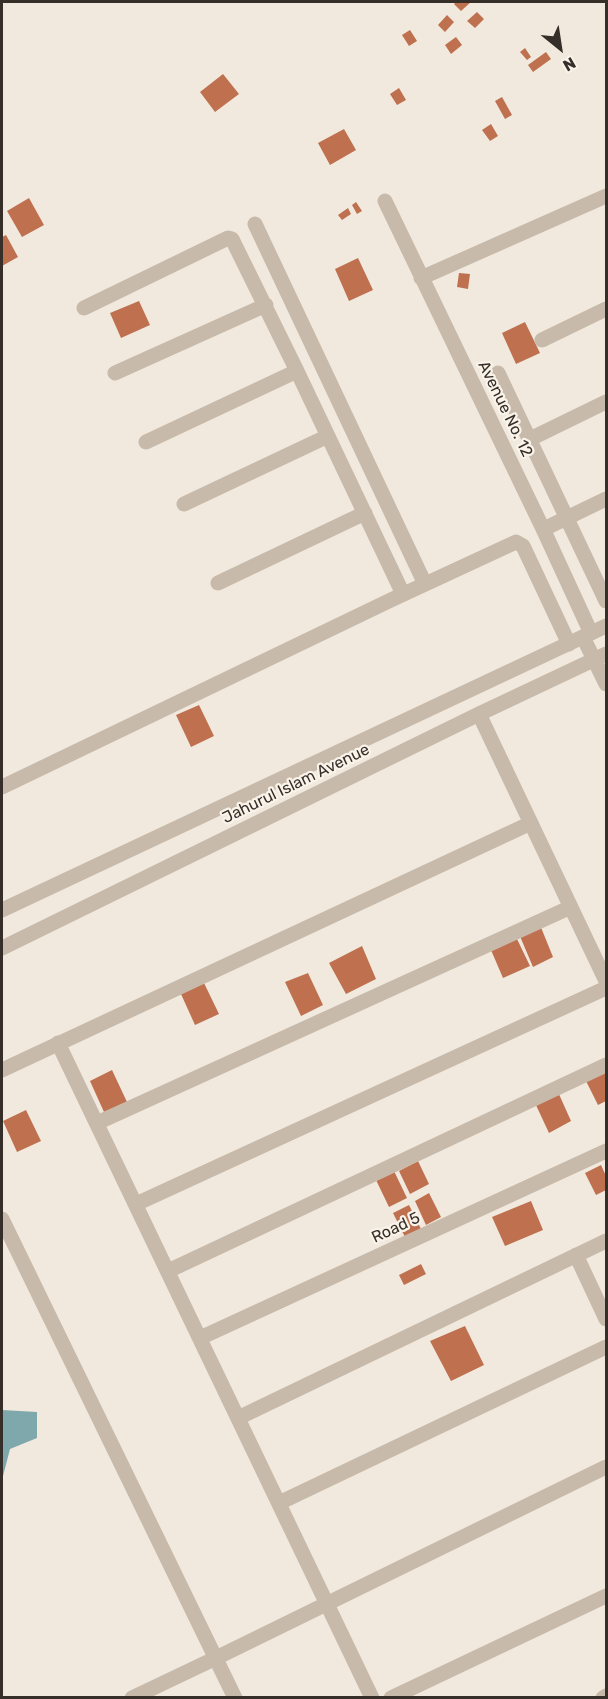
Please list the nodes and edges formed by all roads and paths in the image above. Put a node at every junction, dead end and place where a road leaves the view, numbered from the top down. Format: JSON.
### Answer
{"nodes":[{"id":1,"x":606,"y":196,"type":"edge"},
{"id":2,"x":385,"y":201,"type":"dead end"},
{"id":3,"x":255,"y":224,"type":"dead end"},
{"id":4,"x":421,"y":278,"type":"junction"},
{"id":5,"x":266,"y":305,"type":"junction"},
{"id":6,"x":84,"y":308,"type":"dead end"},
{"id":7,"x":606,"y":309,"type":"edge"},
{"id":8,"x":542,"y":339,"type":"dead end"},
{"id":9,"x":297,"y":370,"type":"junction"},
{"id":10,"x":115,"y":373,"type":"dead end"},
{"id":11,"x":498,"y":373,"type":"dead end"},
{"id":12,"x":606,"y":402,"type":"edge"},
{"id":13,"x":328,"y":436,"type":"junction"},
{"id":14,"x":530,"y":438,"type":"junction"},
{"id":15,"x":146,"y":442,"type":"dead end"},
{"id":16,"x":606,"y":499,"type":"edge"},
{"id":17,"x":184,"y":504,"type":"dead end"},
{"id":18,"x":365,"y":513,"type":"junction"},
{"id":19,"x":568,"y":517,"type":"junction"},
{"id":20,"x":544,"y":531,"type":"junction"},
{"id":21,"x":218,"y":583,"type":"dead end"},
{"id":22,"x":425,"y":584,"type":"junction"},
{"id":23,"x":403,"y":594,"type":"junction"},
{"id":24,"x":606,"y":601,"type":"edge"},
{"id":25,"x":598,"y":634,"type":"edge"},
{"id":26,"x":569,"y":644,"type":"junction"},
{"id":27,"x":601,"y":657,"type":"edge"},
{"id":28,"x":606,"y":684,"type":"edge"},
{"id":29,"x":479,"y":714,"type":"junction"},
{"id":30,"x":2,"y":787,"type":"edge"},
{"id":31,"x":531,"y":823,"type":"junction"},
{"id":32,"x":571,"y":907,"type":"junction"},
{"id":33,"x":2,"y":910,"type":"edge"},
{"id":34,"x":2,"y":948,"type":"edge"},
{"id":35,"x":606,"y":981,"type":"edge"},
{"id":36,"x":606,"y":988,"type":"edge"},
{"id":37,"x":58,"y":1043,"type":"junction"},
{"id":38,"x":606,"y":1065,"type":"edge"},
{"id":39,"x":2,"y":1070,"type":"edge"},
{"id":40,"x":97,"y":1123,"type":"junction"},
{"id":41,"x":606,"y":1151,"type":"edge"},
{"id":42,"x":136,"y":1204,"type":"junction"},
{"id":43,"x":2,"y":1219,"type":"edge"},
{"id":44,"x":606,"y":1240,"type":"edge"},
{"id":45,"x":576,"y":1255,"type":"junction"},
{"id":46,"x":168,"y":1271,"type":"junction"},
{"id":47,"x":606,"y":1319,"type":"edge"},
{"id":48,"x":200,"y":1338,"type":"junction"},
{"id":49,"x":606,"y":1347,"type":"edge"},
{"id":50,"x":238,"y":1418,"type":"junction"},
{"id":51,"x":606,"y":1467,"type":"edge"},
{"id":52,"x":279,"y":1503,"type":"junction"},
{"id":53,"x":606,"y":1596,"type":"edge"},
{"id":54,"x":327,"y":1604,"type":"junction"},
{"id":55,"x":216,"y":1658,"type":"junction"},
{"id":56,"x":132,"y":1698,"type":"edge"},
{"id":57,"x":235,"y":1698,"type":"edge"},
{"id":58,"x":372,"y":1698,"type":"edge"},
{"id":59,"x":392,"y":1698,"type":"edge"}],
"edges":[{"from":1,"to":4,"type":"street"},
{"from":2,"to":4,"type":"street","name":"Avenue No. 12"},
{"from":3,"to":22,"type":"street"},
{"from":4,"to":20,"type":"street","name":"Avenue No. 12"},
{"from":5,"to":6,"type":"street"},
{"from":5,"to":9,"type":"street"},
{"from":5,"to":10,"type":"street"},
{"from":7,"to":8,"type":"street"},
{"from":9,"to":13,"type":"street"},
{"from":9,"to":15,"type":"street"},
{"from":11,"to":14,"type":"street","name":"Avenue No. 12"},
{"from":12,"to":14,"type":"street"},
{"from":13,"to":17,"type":"street"},
{"from":13,"to":18,"type":"street"},
{"from":14,"to":19,"type":"street","name":"Avenue No. 12"},
{"from":16,"to":19,"type":"street"},
{"from":18,"to":21,"type":"street"},
{"from":18,"to":23,"type":"street"},
{"from":19,"to":20,"type":"street"},
{"from":19,"to":24,"type":"street","name":"Avenue No. 12"},
{"from":20,"to":25,"type":"street","name":"Avenue No. 12"},
{"from":22,"to":23,"type":"street"},
{"from":22,"to":26,"type":"street"},
{"from":23,"to":30,"type":"street"},
{"from":25,"to":26,"type":"street","name":"Jahurul Islam Avenue"},
{"from":25,"to":27,"type":"street","name":"Avenue No. 12"},
{"from":26,"to":33,"type":"street","name":"Jahurul Islam Avenue"},
{"from":27,"to":28,"type":"street","name":"Avenue No. 12"},
{"from":27,"to":29,"type":"street","name":"Jahurul Islam Avenue"},
{"from":29,"to":31,"type":"street"},
{"from":29,"to":34,"type":"street","name":"Jahurul Islam Avenue"},
{"from":31,"to":32,"type":"street"},
{"from":31,"to":37,"type":"street"},
{"from":32,"to":35,"type":"street"},
{"from":32,"to":40,"type":"street"},
{"from":36,"to":42,"type":"street"},
{"from":37,"to":39,"type":"street"},
{"from":37,"to":40,"type":"street"},
{"from":38,"to":46,"type":"street"},
{"from":40,"to":42,"type":"street"},
{"from":41,"to":48,"type":"street","name":"Road 5"},
{"from":42,"to":46,"type":"street"},
{"from":43,"to":55,"type":"street"},
{"from":44,"to":45,"type":"street"},
{"from":45,"to":47,"type":"street"},
{"from":45,"to":50,"type":"street"},
{"from":46,"to":48,"type":"street"},
{"from":48,"to":50,"type":"street"},
{"from":49,"to":52,"type":"street"},
{"from":50,"to":52,"type":"street"},
{"from":51,"to":54,"type":"street"},
{"from":52,"to":54,"type":"street"},
{"from":53,"to":59,"type":"street"},
{"from":54,"to":55,"type":"street"},
{"from":54,"to":58,"type":"street"},
{"from":55,"to":56,"type":"street"},
{"from":55,"to":57,"type":"street"}]}
